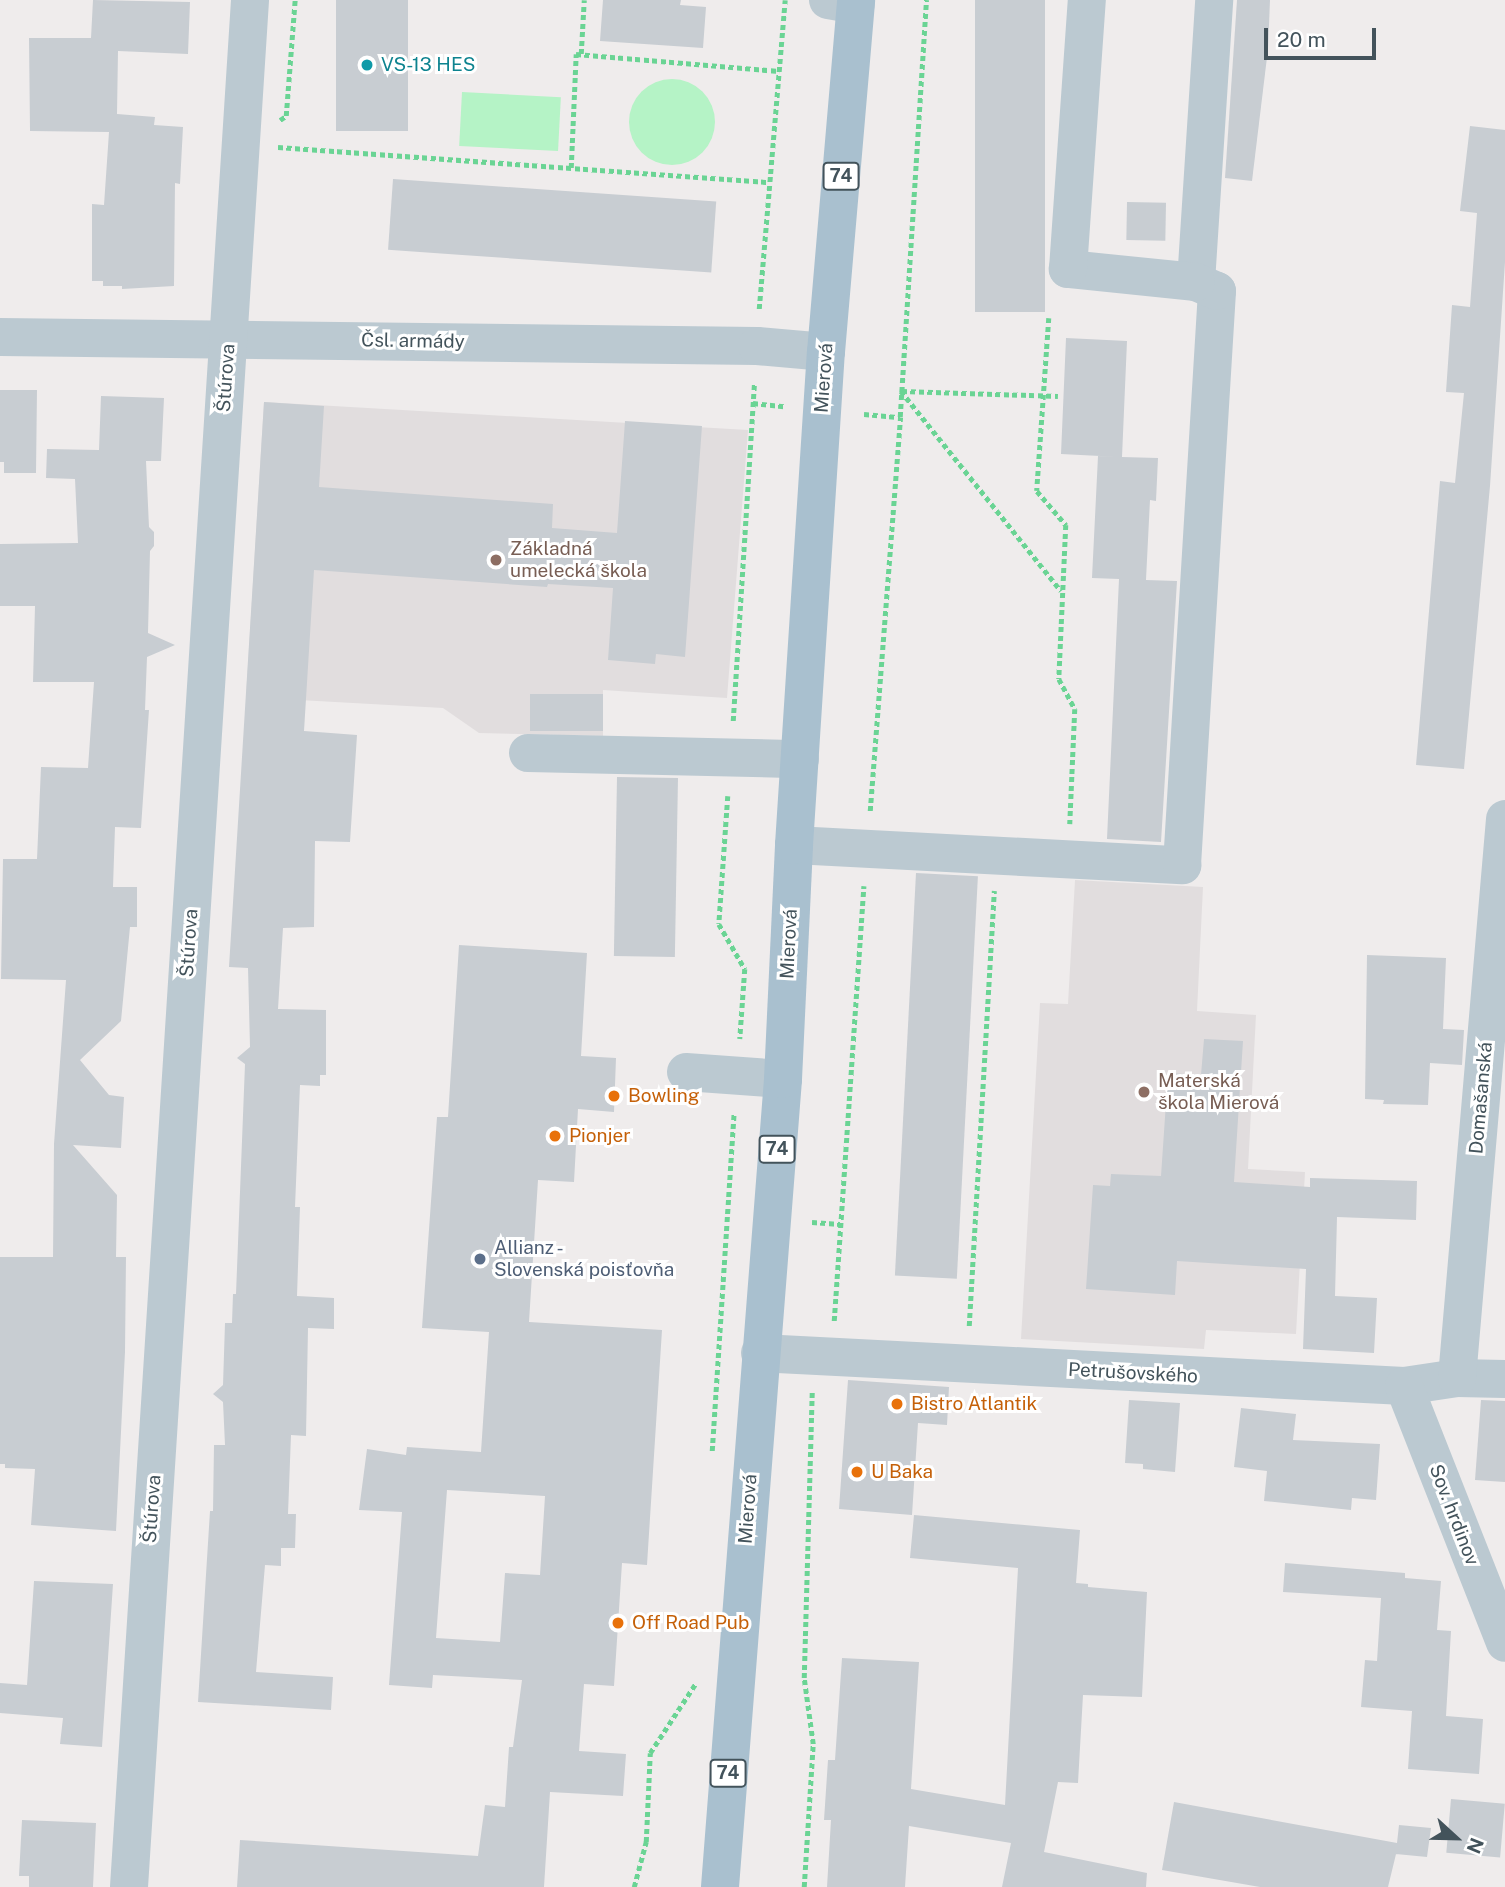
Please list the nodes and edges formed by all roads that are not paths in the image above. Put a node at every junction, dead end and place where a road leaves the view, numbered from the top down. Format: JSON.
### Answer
{"nodes":[{"id":1,"x":250,"y":0,"type":"edge"},
{"id":2,"x":1087,"y":0,"type":"edge"},
{"id":3,"x":1214,"y":0,"type":"edge"},
{"id":4,"x":847,"y":2,"type":"edge"},
{"id":5,"x":1196,"y":282,"type":"junction"},
{"id":6,"x":0,"y":337,"type":"edge"},
{"id":7,"x":228,"y":339,"type":"junction"},
{"id":8,"x":826,"y":352,"type":"junction"},
{"id":9,"x":528,"y":753,"type":"dead end"},
{"id":10,"x":800,"y":759,"type":"junction"},
{"id":11,"x":1505,"y":819,"type":"edge"},
{"id":12,"x":794,"y":845,"type":"junction"},
{"id":13,"x":686,"y":1072,"type":"dead end"},
{"id":14,"x":783,"y":1079,"type":"junction"},
{"id":15,"x":760,"y":1353,"type":"junction"},
{"id":16,"x":1457,"y":1378,"type":"junction"},
{"id":17,"x":1505,"y":1379,"type":"edge"},
{"id":18,"x":1404,"y":1386,"type":"junction"},
{"id":19,"x":1505,"y":1643,"type":"edge"},
{"id":20,"x":129,"y":1887,"type":"edge"},
{"id":21,"x":720,"y":1887,"type":"edge"}],
"edges":[{"from":1,"to":7,"type":"street","name":"Štúrova"},
{"from":2,"to":5,"type":"street"},
{"from":3,"to":5,"type":"street"},
{"from":4,"to":8,"type":"main road","name":"Mierová","number":"74"},
{"from":5,"to":12,"type":"street"},
{"from":6,"to":7,"type":"street","name":"Čsl. armády"},
{"from":7,"to":8,"type":"street","name":"Čsl. armády"},
{"from":7,"to":20,"type":"street","name":"Štúrova"},
{"from":8,"to":10,"type":"main road","name":"Mierová","number":"74"},
{"from":9,"to":10,"type":"street"},
{"from":10,"to":12,"type":"main road","name":"Mierová","number":"74"},
{"from":11,"to":16,"type":"street","name":"Domašanská"},
{"from":12,"to":14,"type":"main road","name":"Mierová","number":"74"},
{"from":13,"to":14,"type":"street"},
{"from":14,"to":15,"type":"main road","name":"Mierová","number":"74"},
{"from":15,"to":18,"type":"street","name":"Petrušovského"},
{"from":15,"to":21,"type":"main road","name":"Mierová","number":"74"},
{"from":16,"to":17,"type":"street","name":"Petrušovského"},
{"from":16,"to":18,"type":"street","name":"Petrušovského"},
{"from":18,"to":19,"type":"street","name":"Sov. hrdinov"}]}
